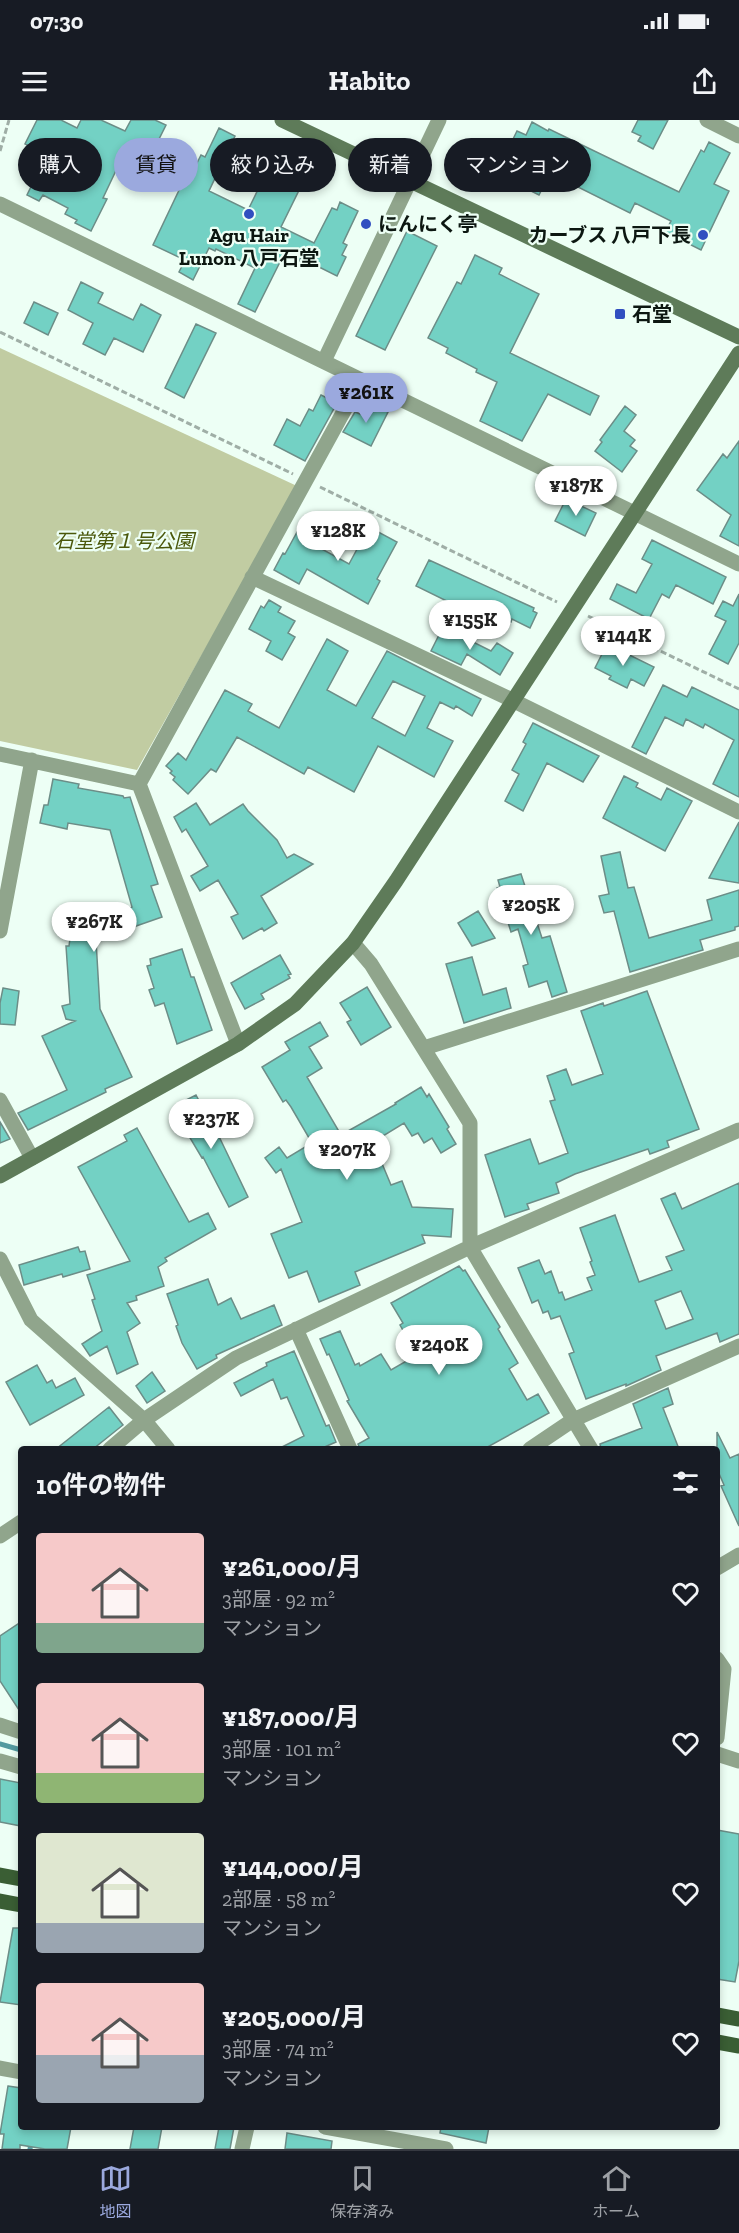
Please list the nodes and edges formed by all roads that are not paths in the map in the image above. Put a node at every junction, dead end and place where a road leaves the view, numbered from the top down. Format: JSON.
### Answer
{"nodes":[{"id":1,"x":282,"y":120,"type":"edge"},
{"id":2,"x":439,"y":120,"type":"edge"},
{"id":3,"x":707,"y":120,"type":"edge"},
{"id":4,"x":739,"y":136,"type":"edge"},
{"id":5,"x":430,"y":138,"type":"edge"},
{"id":6,"x":348,"y":151,"type":"edge"},
{"id":7,"x":432,"y":191,"type":"edge"},
{"id":8,"x":405,"y":192,"type":"edge"},
{"id":9,"x":0,"y":204,"type":"edge"},
{"id":10,"x":739,"y":338,"type":"edge"},
{"id":11,"x":739,"y":353,"type":"edge"},
{"id":12,"x":324,"y":361,"type":"junction"},
{"id":13,"x":361,"y":380,"type":"junction"},
{"id":14,"x":634,"y":514,"type":"junction"},
{"id":15,"x":739,"y":564,"type":"edge"},
{"id":16,"x":252,"y":577,"type":"junction"},
{"id":17,"x":512,"y":700,"type":"junction"},
{"id":18,"x":0,"y":754,"type":"edge"},
{"id":19,"x":32,"y":760,"type":"junction"},
{"id":20,"x":139,"y":784,"type":"junction"},
{"id":21,"x":739,"y":812,"type":"edge"},
{"id":22,"x":0,"y":931,"type":"edge"},
{"id":23,"x":353,"y":943,"type":"junction"},
{"id":24,"x":739,"y":949,"type":"edge"},
{"id":25,"x":238,"y":1044,"type":"junction"},
{"id":26,"x":424,"y":1048,"type":"junction"},
{"id":27,"x":0,"y":1100,"type":"edge"},
{"id":28,"x":739,"y":1130,"type":"edge"},
{"id":29,"x":32,"y":1158,"type":"junction"},
{"id":30,"x":0,"y":1176,"type":"edge"},
{"id":31,"x":470,"y":1247,"type":"junction"},
{"id":32,"x":0,"y":1259,"type":"edge"},
{"id":33,"x":296,"y":1329,"type":"junction"},
{"id":34,"x":739,"y":1346,"type":"edge"},
{"id":35,"x":144,"y":1419,"type":"junction"},
{"id":36,"x":573,"y":1420,"type":"junction"},
{"id":37,"x":113,"y":1446,"type":"edge"},
{"id":38,"x":166,"y":1446,"type":"edge"},
{"id":39,"x":349,"y":1446,"type":"edge"},
{"id":40,"x":534,"y":1446,"type":"edge"},
{"id":41,"x":589,"y":1446,"type":"edge"},
{"id":42,"x":18,"y":1523,"type":"edge"},
{"id":43,"x":0,"y":1536,"type":"edge"},
{"id":44,"x":739,"y":1556,"type":"edge"},
{"id":45,"x":720,"y":1566,"type":"edge"},
{"id":46,"x":720,"y":1664,"type":"edge"},
{"id":47,"x":720,"y":1704,"type":"edge"},
{"id":48,"x":0,"y":1725,"type":"edge"},
{"id":49,"x":18,"y":1731,"type":"edge"},
{"id":50,"x":720,"y":1755,"type":"edge"},
{"id":51,"x":0,"y":1761,"type":"edge"},
{"id":52,"x":739,"y":1761,"type":"edge"},
{"id":53,"x":18,"y":1766,"type":"edge"},
{"id":54,"x":0,"y":1875,"type":"edge"},
{"id":55,"x":18,"y":1878,"type":"edge"},
{"id":56,"x":0,"y":1901,"type":"edge"},
{"id":57,"x":18,"y":1904,"type":"edge"},
{"id":58,"x":720,"y":2016,"type":"edge"},
{"id":59,"x":739,"y":2019,"type":"edge"},
{"id":60,"x":720,"y":2043,"type":"edge"},
{"id":61,"x":739,"y":2046,"type":"edge"},
{"id":62,"x":0,"y":2068,"type":"edge"},
{"id":63,"x":18,"y":2071,"type":"edge"},
{"id":64,"x":246,"y":2130,"type":"edge"},
{"id":65,"x":342,"y":2130,"type":"edge"},
{"id":66,"x":242,"y":2149,"type":"edge"},
{"id":67,"x":446,"y":2149,"type":"edge"}],
"edges":[{"from":1,"to":6,"type":"street"},
{"from":2,"to":5,"type":"street"},
{"from":3,"to":4,"type":"street"},
{"from":7,"to":10,"type":"street"},
{"from":8,"to":12,"type":"street"},
{"from":9,"to":12,"type":"street"},
{"from":11,"to":14,"type":"street"},
{"from":12,"to":13,"type":"street"},
{"from":13,"to":14,"type":"street"},
{"from":13,"to":16,"type":"street"},
{"from":14,"to":15,"type":"street"},
{"from":14,"to":17,"type":"street"},
{"from":16,"to":17,"type":"street"},
{"from":16,"to":20,"type":"street"},
{"from":17,"to":21,"type":"street"},
{"from":17,"to":23,"type":"street"},
{"from":18,"to":19,"type":"street"},
{"from":19,"to":20,"type":"street"},
{"from":19,"to":22,"type":"street"},
{"from":20,"to":25,"type":"street"},
{"from":23,"to":25,"type":"street"},
{"from":23,"to":26,"type":"street"},
{"from":24,"to":26,"type":"street"},
{"from":25,"to":29,"type":"street"},
{"from":26,"to":31,"type":"street"},
{"from":27,"to":29,"type":"street"},
{"from":28,"to":31,"type":"street"},
{"from":29,"to":30,"type":"street"},
{"from":31,"to":33,"type":"street"},
{"from":31,"to":36,"type":"street"},
{"from":32,"to":35,"type":"street"},
{"from":33,"to":35,"type":"street"},
{"from":33,"to":39,"type":"street"},
{"from":34,"to":36,"type":"street"},
{"from":35,"to":37,"type":"street"},
{"from":35,"to":38,"type":"street"},
{"from":36,"to":40,"type":"street"},
{"from":36,"to":41,"type":"street"},
{"from":42,"to":43,"type":"street"},
{"from":44,"to":45,"type":"street"},
{"from":46,"to":47,"type":"street"},
{"from":48,"to":49,"type":"street"},
{"from":50,"to":52,"type":"street"},
{"from":51,"to":53,"type":"street"},
{"from":54,"to":55,"type":"main road"},
{"from":56,"to":57,"type":"main road"},
{"from":58,"to":59,"type":"main road"},
{"from":60,"to":61,"type":"main road"},
{"from":62,"to":63,"type":"street"},
{"from":64,"to":66,"type":"street"},
{"from":65,"to":67,"type":"street"}]}
